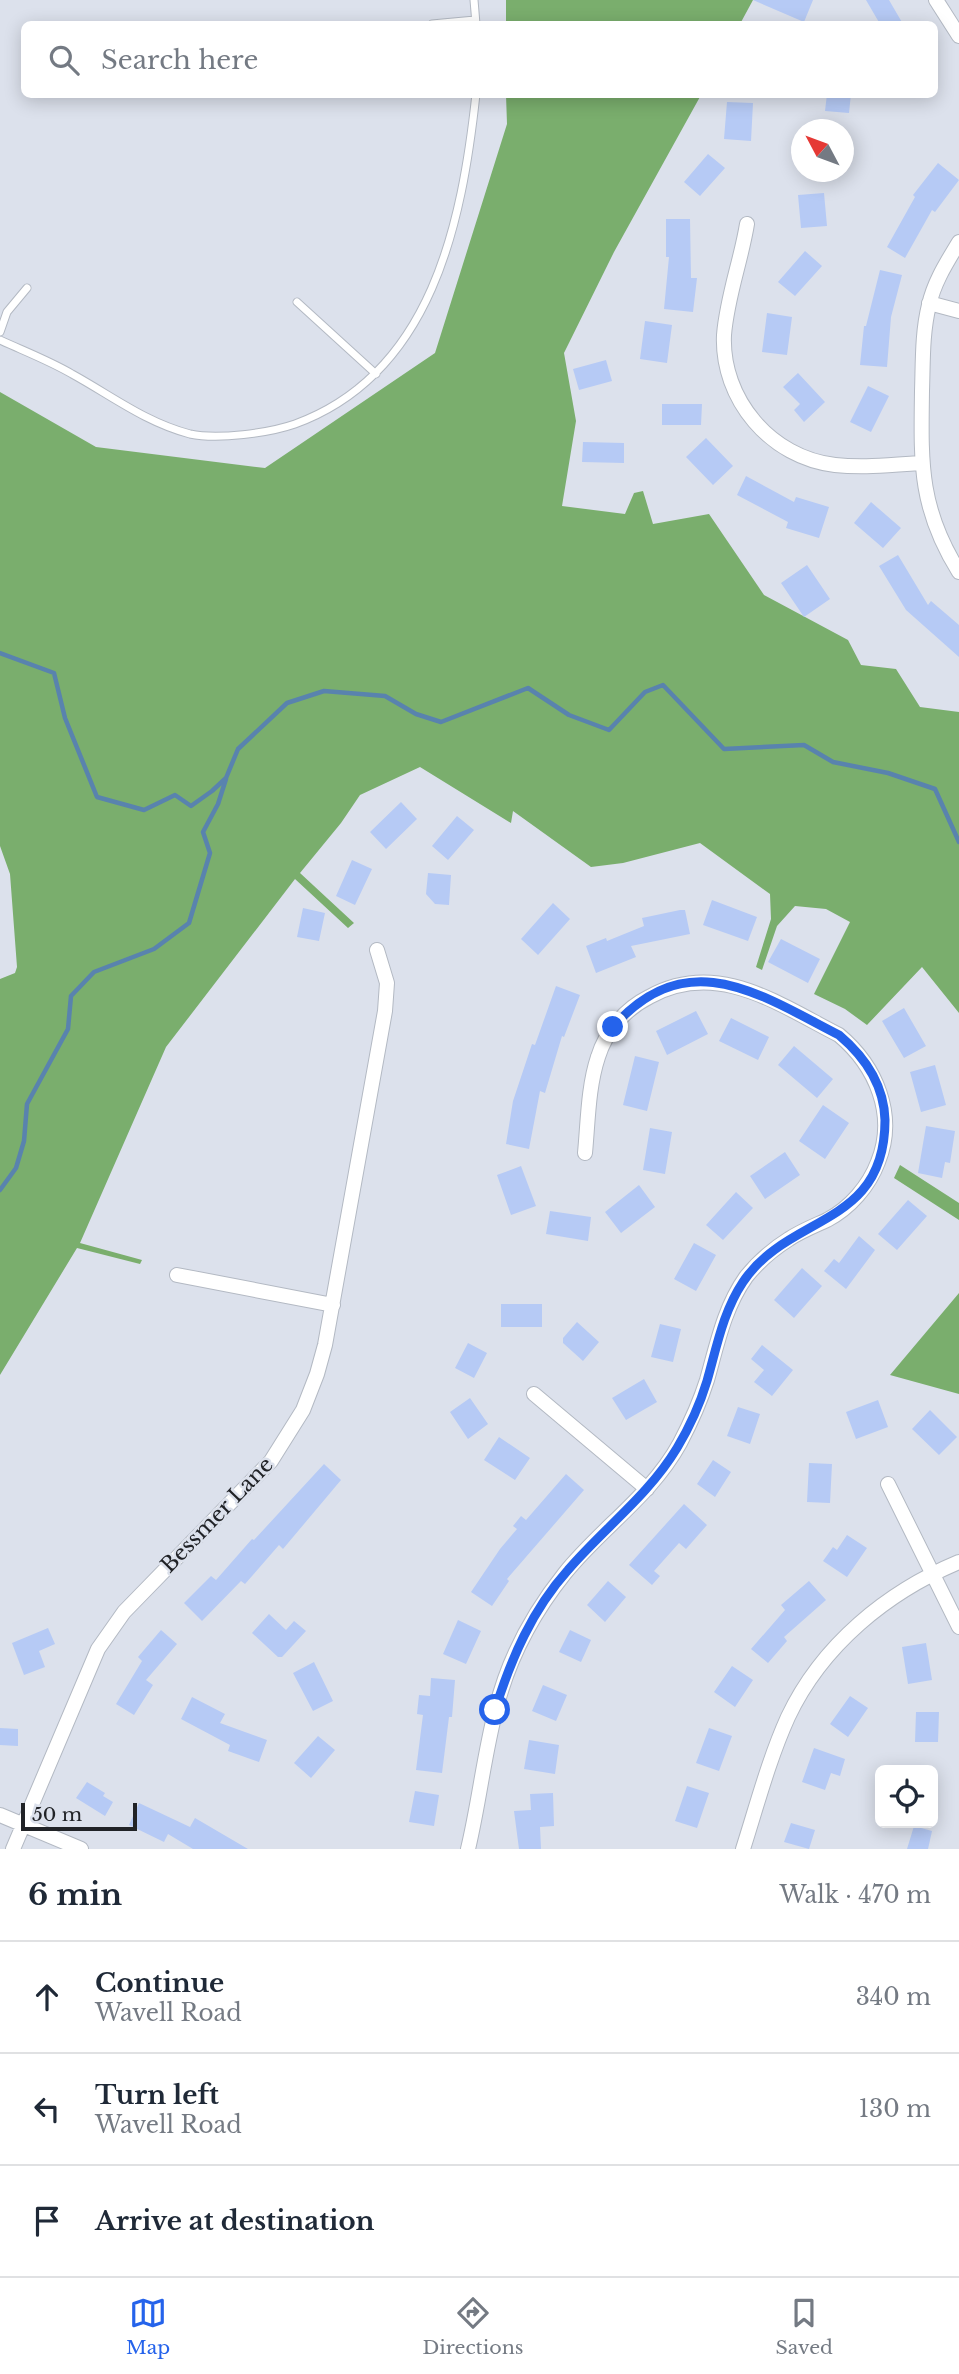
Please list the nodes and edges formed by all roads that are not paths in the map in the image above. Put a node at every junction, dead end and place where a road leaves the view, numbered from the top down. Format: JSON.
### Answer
{"nodes":[{"id":1,"x":474,"y":0,"type":"edge"},
{"id":2,"x":936,"y":0,"type":"edge"},
{"id":3,"x":475,"y":21,"type":"edge"},
{"id":4,"x":959,"y":36,"type":"edge"},
{"id":5,"x":476,"y":98,"type":"edge"},
{"id":6,"x":747,"y":224,"type":"dead end"},
{"id":7,"x":959,"y":242,"type":"edge"},
{"id":8,"x":27,"y":288,"type":"dead end"},
{"id":9,"x":297,"y":302,"type":"dead end"},
{"id":10,"x":929,"y":303,"type":"junction"},
{"id":11,"x":959,"y":311,"type":"edge"},
{"id":12,"x":0,"y":332,"type":"edge"},
{"id":13,"x":0,"y":340,"type":"edge"},
{"id":14,"x":376,"y":374,"type":"junction"},
{"id":15,"x":921,"y":463,"type":"junction"},
{"id":16,"x":959,"y":572,"type":"edge"},
{"id":17,"x":377,"y":950,"type":"dead end"},
{"id":18,"x":585,"y":1153,"type":"dead end"},
{"id":19,"x":177,"y":1275,"type":"dead end"},
{"id":20,"x":333,"y":1305,"type":"junction"},
{"id":21,"x":534,"y":1394,"type":"dead end"},
{"id":22,"x":888,"y":1484,"type":"dead end"},
{"id":23,"x":647,"y":1489,"type":"junction"},
{"id":24,"x":959,"y":1562,"type":"edge"},
{"id":25,"x":933,"y":1573,"type":"junction"},
{"id":26,"x":959,"y":1627,"type":"edge"},
{"id":27,"x":0,"y":1815,"type":"edge"},
{"id":28,"x":23,"y":1825,"type":"junction"},
{"id":29,"x":13,"y":1849,"type":"edge"},
{"id":30,"x":81,"y":1849,"type":"edge"},
{"id":31,"x":468,"y":1849,"type":"edge"},
{"id":32,"x":743,"y":1849,"type":"edge"}],
"edges":[{"from":1,"to":3,"type":"lane"},
{"from":2,"to":4,"type":"street"},
{"from":5,"to":14,"type":"lane"},
{"from":6,"to":15,"type":"street"},
{"from":7,"to":10,"type":"street"},
{"from":8,"to":12,"type":"lane"},
{"from":9,"to":14,"type":"lane"},
{"from":10,"to":11,"type":"street"},
{"from":10,"to":15,"type":"street"},
{"from":13,"to":14,"type":"lane"},
{"from":15,"to":16,"type":"street"},
{"from":17,"to":20,"type":"street","name":"Bessmer Lane"},
{"from":18,"to":23,"type":"street"},
{"from":19,"to":20,"type":"street"},
{"from":20,"to":28,"type":"street","name":"Bessmer Lane"},
{"from":21,"to":23,"type":"street"},
{"from":22,"to":25,"type":"street"},
{"from":23,"to":31,"type":"street"},
{"from":24,"to":25,"type":"street"},
{"from":25,"to":26,"type":"street"},
{"from":25,"to":32,"type":"street"},
{"from":27,"to":28,"type":"street"},
{"from":28,"to":29,"type":"street","name":"Bessmer Lane"},
{"from":28,"to":30,"type":"street"}]}
